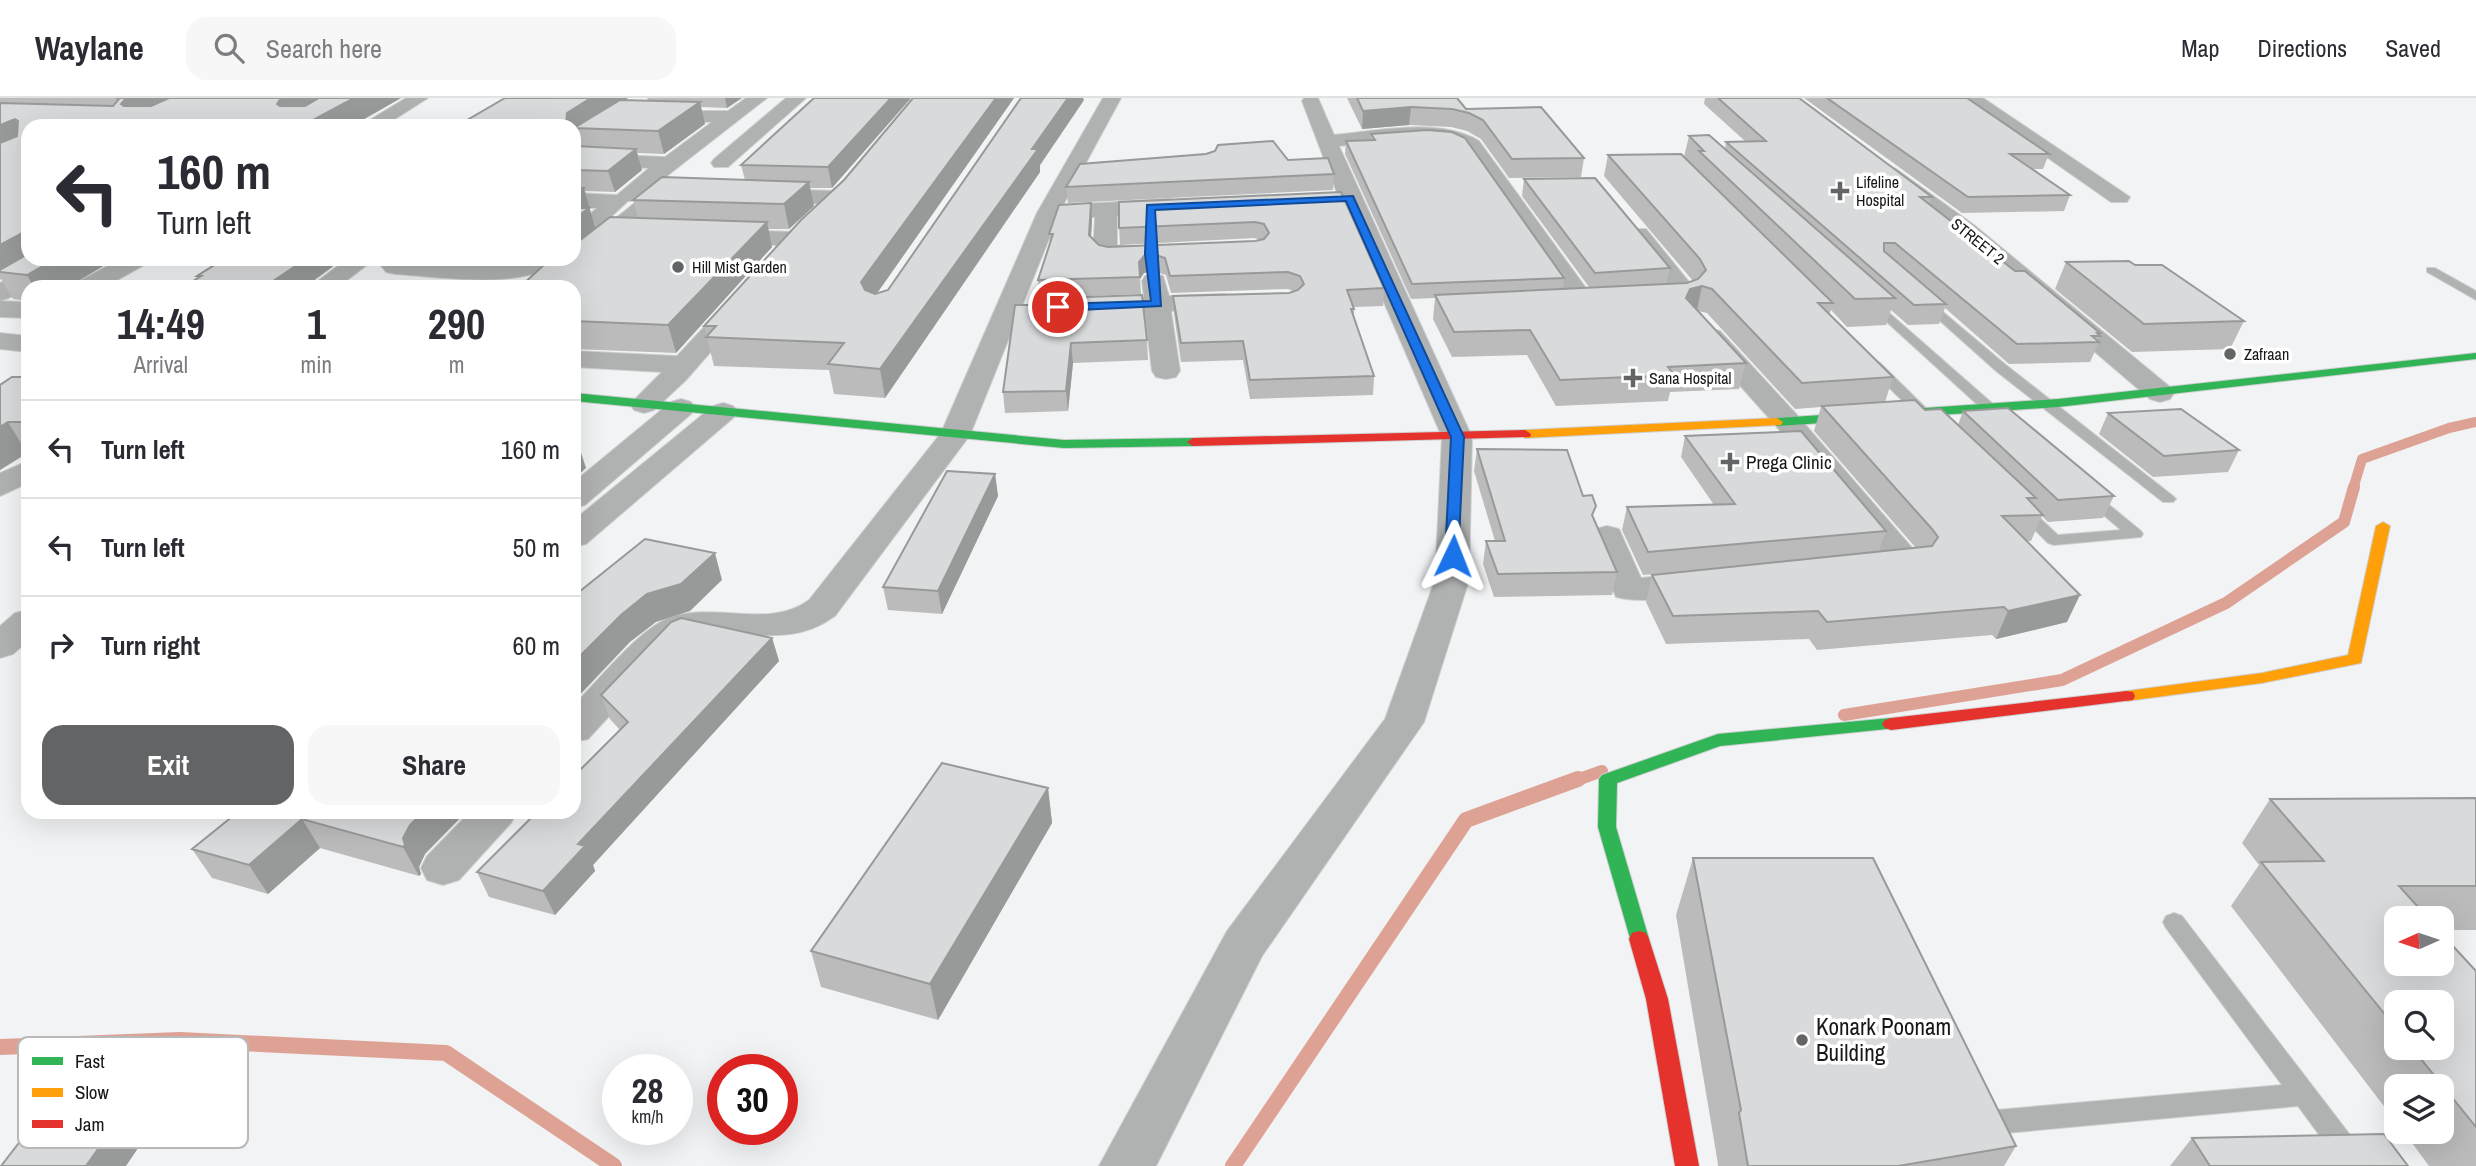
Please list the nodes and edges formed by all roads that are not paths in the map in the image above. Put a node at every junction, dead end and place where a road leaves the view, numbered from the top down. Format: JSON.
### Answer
{"nodes":[{"id":1,"x":419,"y":98,"type":"edge"},
{"id":2,"x":758,"y":98,"type":"edge"},
{"id":3,"x":797,"y":98,"type":"edge"},
{"id":4,"x":1112,"y":98,"type":"edge"},
{"id":5,"x":1971,"y":98,"type":"edge"},
{"id":6,"x":1310,"y":100,"type":"edge"},
{"id":7,"x":638,"y":105,"type":"edge"},
{"id":8,"x":732,"y":117,"type":"junction"},
{"id":9,"x":382,"y":119,"type":"edge"},
{"id":10,"x":1327,"y":141,"type":"junction"},
{"id":11,"x":1867,"y":157,"type":"edge"},
{"id":12,"x":581,"y":159,"type":"edge"},
{"id":13,"x":669,"y":163,"type":"junction"},
{"id":14,"x":721,"y":163,"type":"dead end"},
{"id":15,"x":1098,"y":169,"type":"edge"},
{"id":16,"x":1072,"y":171,"type":"junction"},
{"id":17,"x":856,"y":178,"type":"edge"},
{"id":18,"x":1502,"y":187,"type":"junction"},
{"id":19,"x":1529,"y":187,"type":"edge"},
{"id":20,"x":703,"y":193,"type":"edge"},
{"id":21,"x":744,"y":194,"type":"edge"},
{"id":22,"x":2119,"y":197,"type":"dead end"},
{"id":23,"x":839,"y":198,"type":"junction"},
{"id":24,"x":1350,"y":198,"type":"junction"},
{"id":25,"x":1322,"y":199,"type":"edge"},
{"id":26,"x":581,"y":200,"type":"edge"},
{"id":27,"x":618,"y":202,"type":"junction"},
{"id":28,"x":1187,"y":205,"type":"edge"},
{"id":29,"x":1150,"y":207,"type":"junction"},
{"id":30,"x":1106,"y":209,"type":"junction"},
{"id":31,"x":1048,"y":213,"type":"junction"},
{"id":32,"x":1623,"y":216,"type":"edge"},
{"id":33,"x":581,"y":231,"type":"edge"},
{"id":34,"x":610,"y":233,"type":"junction"},
{"id":35,"x":650,"y":234,"type":"edge"},
{"id":36,"x":703,"y":236,"type":"edge"},
{"id":37,"x":796,"y":239,"type":"junction"},
{"id":38,"x":1157,"y":254,"type":"junction"},
{"id":39,"x":581,"y":257,"type":"edge"},
{"id":40,"x":778,"y":260,"type":"edge"},
{"id":41,"x":47,"y":266,"type":"edge"},
{"id":42,"x":125,"y":266,"type":"edge"},
{"id":43,"x":353,"y":266,"type":"edge"},
{"id":44,"x":394,"y":266,"type":"edge"},
{"id":45,"x":532,"y":266,"type":"edge"},
{"id":46,"x":570,"y":266,"type":"edge"},
{"id":47,"x":2431,"y":270,"type":"dead end"},
{"id":48,"x":23,"y":280,"type":"edge"},
{"id":49,"x":100,"y":280,"type":"edge"},
{"id":50,"x":332,"y":280,"type":"edge"},
{"id":51,"x":553,"y":280,"type":"edge"},
{"id":52,"x":21,"y":281,"type":"edge"},
{"id":53,"x":760,"y":281,"type":"edge"},
{"id":54,"x":1913,"y":291,"type":"edge"},
{"id":55,"x":0,"y":293,"type":"edge"},
{"id":56,"x":1865,"y":296,"type":"edge"},
{"id":57,"x":2476,"y":296,"type":"edge"},
{"id":58,"x":1249,"y":301,"type":"edge"},
{"id":59,"x":1584,"y":303,"type":"junction"},
{"id":60,"x":1157,"y":304,"type":"junction"},
{"id":61,"x":1558,"y":304,"type":"edge"},
{"id":62,"x":1076,"y":307,"type":"edge"},
{"id":63,"x":1035,"y":308,"type":"edge"},
{"id":64,"x":0,"y":309,"type":"edge"},
{"id":65,"x":1008,"y":309,"type":"junction"},
{"id":66,"x":1427,"y":309,"type":"dead end"},
{"id":67,"x":21,"y":310,"type":"edge"},
{"id":68,"x":1400,"y":310,"type":"junction"},
{"id":69,"x":1696,"y":321,"type":"edge"},
{"id":70,"x":0,"y":341,"type":"edge"},
{"id":71,"x":21,"y":343,"type":"edge"},
{"id":72,"x":2476,"y":356,"type":"edge"},
{"id":73,"x":1867,"y":358,"type":"edge"},
{"id":74,"x":581,"y":359,"type":"edge"},
{"id":75,"x":684,"y":365,"type":"junction"},
{"id":76,"x":1166,"y":371,"type":"dead end"},
{"id":77,"x":2160,"y":393,"type":"junction"},
{"id":78,"x":581,"y":398,"type":"edge"},
{"id":79,"x":644,"y":404,"type":"junction"},
{"id":80,"x":2046,"y":404,"type":"junction"},
{"id":81,"x":681,"y":408,"type":"junction"},
{"id":82,"x":1988,"y":408,"type":"junction"},
{"id":83,"x":723,"y":412,"type":"junction"},
{"id":84,"x":1922,"y":412,"type":"junction"},
{"id":85,"x":1787,"y":421,"type":"junction"},
{"id":86,"x":1936,"y":427,"type":"edge"},
{"id":87,"x":2010,"y":427,"type":"edge"},
{"id":88,"x":956,"y":435,"type":"junction"},
{"id":89,"x":1457,"y":437,"type":"junction"},
{"id":90,"x":585,"y":455,"type":"dead end"},
{"id":91,"x":618,"y":460,"type":"junction"},
{"id":92,"x":21,"y":474,"type":"edge"},
{"id":93,"x":0,"y":486,"type":"edge"},
{"id":94,"x":2082,"y":489,"type":"edge"},
{"id":95,"x":581,"y":492,"type":"edge"},
{"id":96,"x":2168,"y":499,"type":"dead end"},
{"id":97,"x":2014,"y":502,"type":"edge"},
{"id":98,"x":2382,"y":526,"type":"dead end"},
{"id":99,"x":581,"y":531,"type":"edge"},
{"id":100,"x":1607,"y":536,"type":"dead end"},
{"id":101,"x":1855,"y":569,"type":"edge"},
{"id":102,"x":1735,"y":580,"type":"edge"},
{"id":103,"x":21,"y":627,"type":"edge"},
{"id":104,"x":0,"y":646,"type":"edge"},
{"id":105,"x":581,"y":722,"type":"edge"},
{"id":106,"x":489,"y":819,"type":"edge"},
{"id":107,"x":443,"y":867,"type":"dead end"},
{"id":108,"x":2174,"y":922,"type":"dead end"},
{"id":109,"x":2304,"y":1094,"type":"junction"},
{"id":110,"x":1972,"y":1101,"type":"edge"},
{"id":111,"x":1128,"y":1166,"type":"edge"},
{"id":112,"x":1686,"y":1166,"type":"edge"},
{"id":113,"x":2358,"y":1166,"type":"edge"}],
"edges":[{"from":1,"to":9,"type":"street"},
{"from":2,"to":8,"type":"street"},
{"from":3,"to":14,"type":"street"},
{"from":4,"to":16,"type":"street"},
{"from":5,"to":22,"type":"street"},
{"from":6,"to":10,"type":"street"},
{"from":7,"to":8,"type":"street"},
{"from":8,"to":13,"type":"street"},
{"from":10,"to":18,"type":"street"},
{"from":10,"to":24,"type":"street"},
{"from":11,"to":77,"type":"street","name":"STREET 2"},
{"from":12,"to":13,"type":"street"},
{"from":13,"to":27,"type":"street"},
{"from":15,"to":16,"type":"street"},
{"from":16,"to":31,"type":"street"},
{"from":17,"to":23,"type":"street"},
{"from":18,"to":19,"type":"street"},
{"from":18,"to":59,"type":"street"},
{"from":20,"to":34,"type":"street"},
{"from":21,"to":23,"type":"street"},
{"from":23,"to":37,"type":"street"},
{"from":24,"to":25,"type":"street"},
{"from":24,"to":68,"type":"street"},
{"from":26,"to":27,"type":"street"},
{"from":27,"to":33,"type":"street"},
{"from":28,"to":29,"type":"street"},
{"from":29,"to":30,"type":"street"},
{"from":29,"to":38,"type":"street"},
{"from":30,"to":31,"type":"street"},
{"from":30,"to":38,"type":"street"},
{"from":31,"to":65,"type":"street"},
{"from":32,"to":59,"type":"street"},
{"from":34,"to":35,"type":"street"},
{"from":34,"to":39,"type":"street"},
{"from":36,"to":37,"type":"street"},
{"from":37,"to":40,"type":"street"},
{"from":38,"to":60,"type":"street"},
{"from":41,"to":48,"type":"street"},
{"from":42,"to":49,"type":"street"},
{"from":43,"to":50,"type":"street"},
{"from":44,"to":45,"type":"street"},
{"from":46,"to":51,"type":"street"},
{"from":47,"to":57,"type":"lane"},
{"from":52,"to":55,"type":"street"},
{"from":53,"to":75,"type":"street"},
{"from":54,"to":80,"type":"lane"},
{"from":56,"to":82,"type":"lane"},
{"from":58,"to":60,"type":"street"},
{"from":59,"to":61,"type":"street"},
{"from":60,"to":62,"type":"street"},
{"from":60,"to":76,"type":"street"},
{"from":63,"to":65,"type":"street"},
{"from":64,"to":67,"type":"street"},
{"from":65,"to":88,"type":"street"},
{"from":66,"to":68,"type":"street"},
{"from":68,"to":89,"type":"street"},
{"from":69,"to":85,"type":"street"},
{"from":70,"to":71,"type":"street"},
{"from":72,"to":77,"type":"street"},
{"from":73,"to":84,"type":"lane"},
{"from":74,"to":75,"type":"street"},
{"from":75,"to":79,"type":"street"},
{"from":77,"to":80,"type":"street"},
{"from":78,"to":79,"type":"street"},
{"from":79,"to":81,"type":"street"},
{"from":80,"to":82,"type":"street"},
{"from":80,"to":96,"type":"lane"},
{"from":81,"to":83,"type":"street"},
{"from":81,"to":91,"type":"street"},
{"from":82,"to":84,"type":"street"},
{"from":82,"to":87,"type":"lane"},
{"from":83,"to":88,"type":"street"},
{"from":83,"to":99,"type":"street"},
{"from":84,"to":85,"type":"street"},
{"from":84,"to":86,"type":"lane"},
{"from":85,"to":89,"type":"street"},
{"from":85,"to":101,"type":"street"},
{"from":88,"to":89,"type":"street"},
{"from":88,"to":105,"type":"street"},
{"from":89,"to":111,"type":"street"},
{"from":90,"to":91,"type":"street"},
{"from":91,"to":95,"type":"street"},
{"from":92,"to":93,"type":"street"},
{"from":94,"to":97,"type":"lane"},
{"from":98,"to":112,"type":"street"},
{"from":100,"to":102,"type":"street"},
{"from":103,"to":104,"type":"street"},
{"from":106,"to":107,"type":"street"},
{"from":108,"to":109,"type":"lane"},
{"from":109,"to":110,"type":"lane"},
{"from":109,"to":113,"type":"lane"}]}
